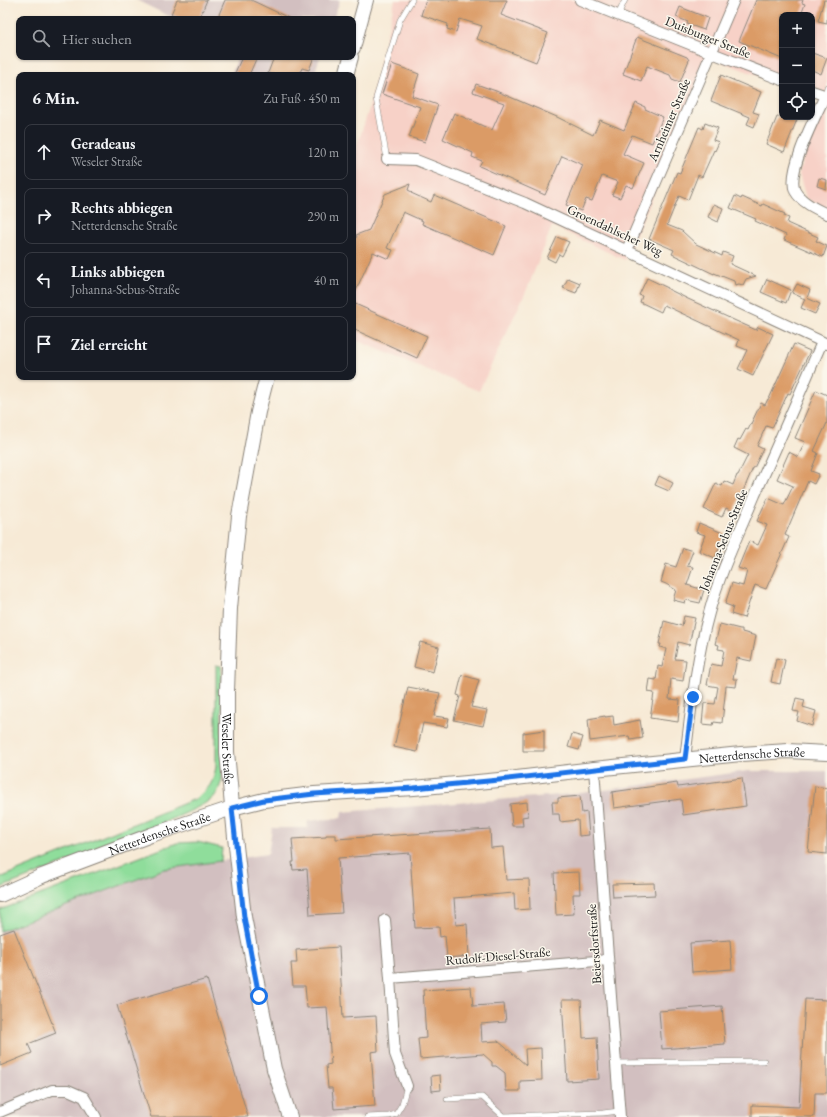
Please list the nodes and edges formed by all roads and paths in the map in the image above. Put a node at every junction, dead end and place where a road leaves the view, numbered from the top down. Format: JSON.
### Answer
{"nodes":[{"id":1,"x":366,"y":0,"type":"edge"},
{"id":2,"x":412,"y":0,"type":"edge"},
{"id":3,"x":580,"y":0,"type":"edge"},
{"id":4,"x":625,"y":0,"type":"edge"},
{"id":5,"x":734,"y":0,"type":"edge"},
{"id":6,"x":618,"y":15,"type":"junction"},
{"id":7,"x":356,"y":37,"type":"edge"},
{"id":8,"x":712,"y":53,"type":"junction"},
{"id":9,"x":350,"y":60,"type":"edge"},
{"id":10,"x":347,"y":72,"type":"edge"},
{"id":11,"x":779,"y":79,"type":"edge"},
{"id":12,"x":815,"y":91,"type":"edge"},
{"id":13,"x":826,"y":93,"type":"edge"},
{"id":14,"x":387,"y":159,"type":"joint"},
{"id":15,"x":827,"y":214,"type":"edge"},
{"id":16,"x":627,"y":250,"type":"junction"},
{"id":17,"x":825,"y":343,"type":"edge"},
{"id":18,"x":266,"y":380,"type":"edge"},
{"id":19,"x":827,"y":752,"type":"edge"},
{"id":20,"x":685,"y":759,"type":"junction"},
{"id":21,"x":594,"y":769,"type":"junction"},
{"id":22,"x":232,"y":808,"type":"junction"},
{"id":23,"x":0,"y":895,"type":"edge"},
{"id":24,"x":385,"y":920,"type":"dead end"},
{"id":25,"x":608,"y":960,"type":"junction"},
{"id":26,"x":390,"y":978,"type":"junction"},
{"id":27,"x":764,"y":1061,"type":"dead end"},
{"id":28,"x":616,"y":1063,"type":"junction"},
{"id":29,"x":407,"y":1086,"type":"joint"},
{"id":30,"x":447,"y":1099,"type":"dead end"},
{"id":31,"x":0,"y":1112,"type":"edge"},
{"id":32,"x":619,"y":1114,"type":"edge"},
{"id":33,"x":96,"y":1117,"type":"edge"},
{"id":34,"x":290,"y":1117,"type":"edge"},
{"id":35,"x":367,"y":1117,"type":"edge"}],
"edges":[{"from":1,"to":7,"type":"main road"},
{"from":2,"to":14,"type":"lane"},
{"from":3,"to":6,"type":"street","name":"Duisburger Straße"},
{"from":4,"to":6,"type":"lane"},
{"from":5,"to":8,"type":"street","name":"Arnheimer Straße"},
{"from":6,"to":8,"type":"street","name":"Duisburger Straße"},
{"from":8,"to":11,"type":"street","name":"Duisburger Straße"},
{"from":8,"to":16,"type":"street","name":"Arnheimer Straße"},
{"from":9,"to":10,"type":"main road"},
{"from":12,"to":13,"type":"street"},
{"from":13,"to":15,"type":"street"},
{"from":14,"to":16,"type":"street","name":"Groendahlscher Weg"},
{"from":16,"to":17,"type":"street","name":"Groendahlscher Weg"},
{"from":17,"to":20,"type":"street","name":"Johanna-Sebus-Straße"},
{"from":18,"to":22,"type":"main road","name":"Weseler Straße"},
{"from":19,"to":20,"type":"main road","name":"Netterdensche Straße"},
{"from":20,"to":21,"type":"main road","name":"Netterdensche Straße"},
{"from":21,"to":22,"type":"main road","name":"Netterdensche Straße"},
{"from":21,"to":25,"type":"street","name":"Beiersdorfstraße"},
{"from":22,"to":23,"type":"main road","name":"Netterdensche Straße"},
{"from":22,"to":34,"type":"main road","name":"Weseler Straße"},
{"from":24,"to":26,"type":"street"},
{"from":25,"to":26,"type":"street","name":"Rudolf-Diesel-Straße"},
{"from":25,"to":28,"type":"street","name":"Beiersdorfstraße"},
{"from":26,"to":29,"type":"street"},
{"from":27,"to":28,"type":"lane"},
{"from":28,"to":32,"type":"street","name":"Beiersdorfstraße"},
{"from":29,"to":35,"type":"lane"},
{"from":30,"to":32,"type":"lane"},
{"from":31,"to":33,"type":"street"}]}
